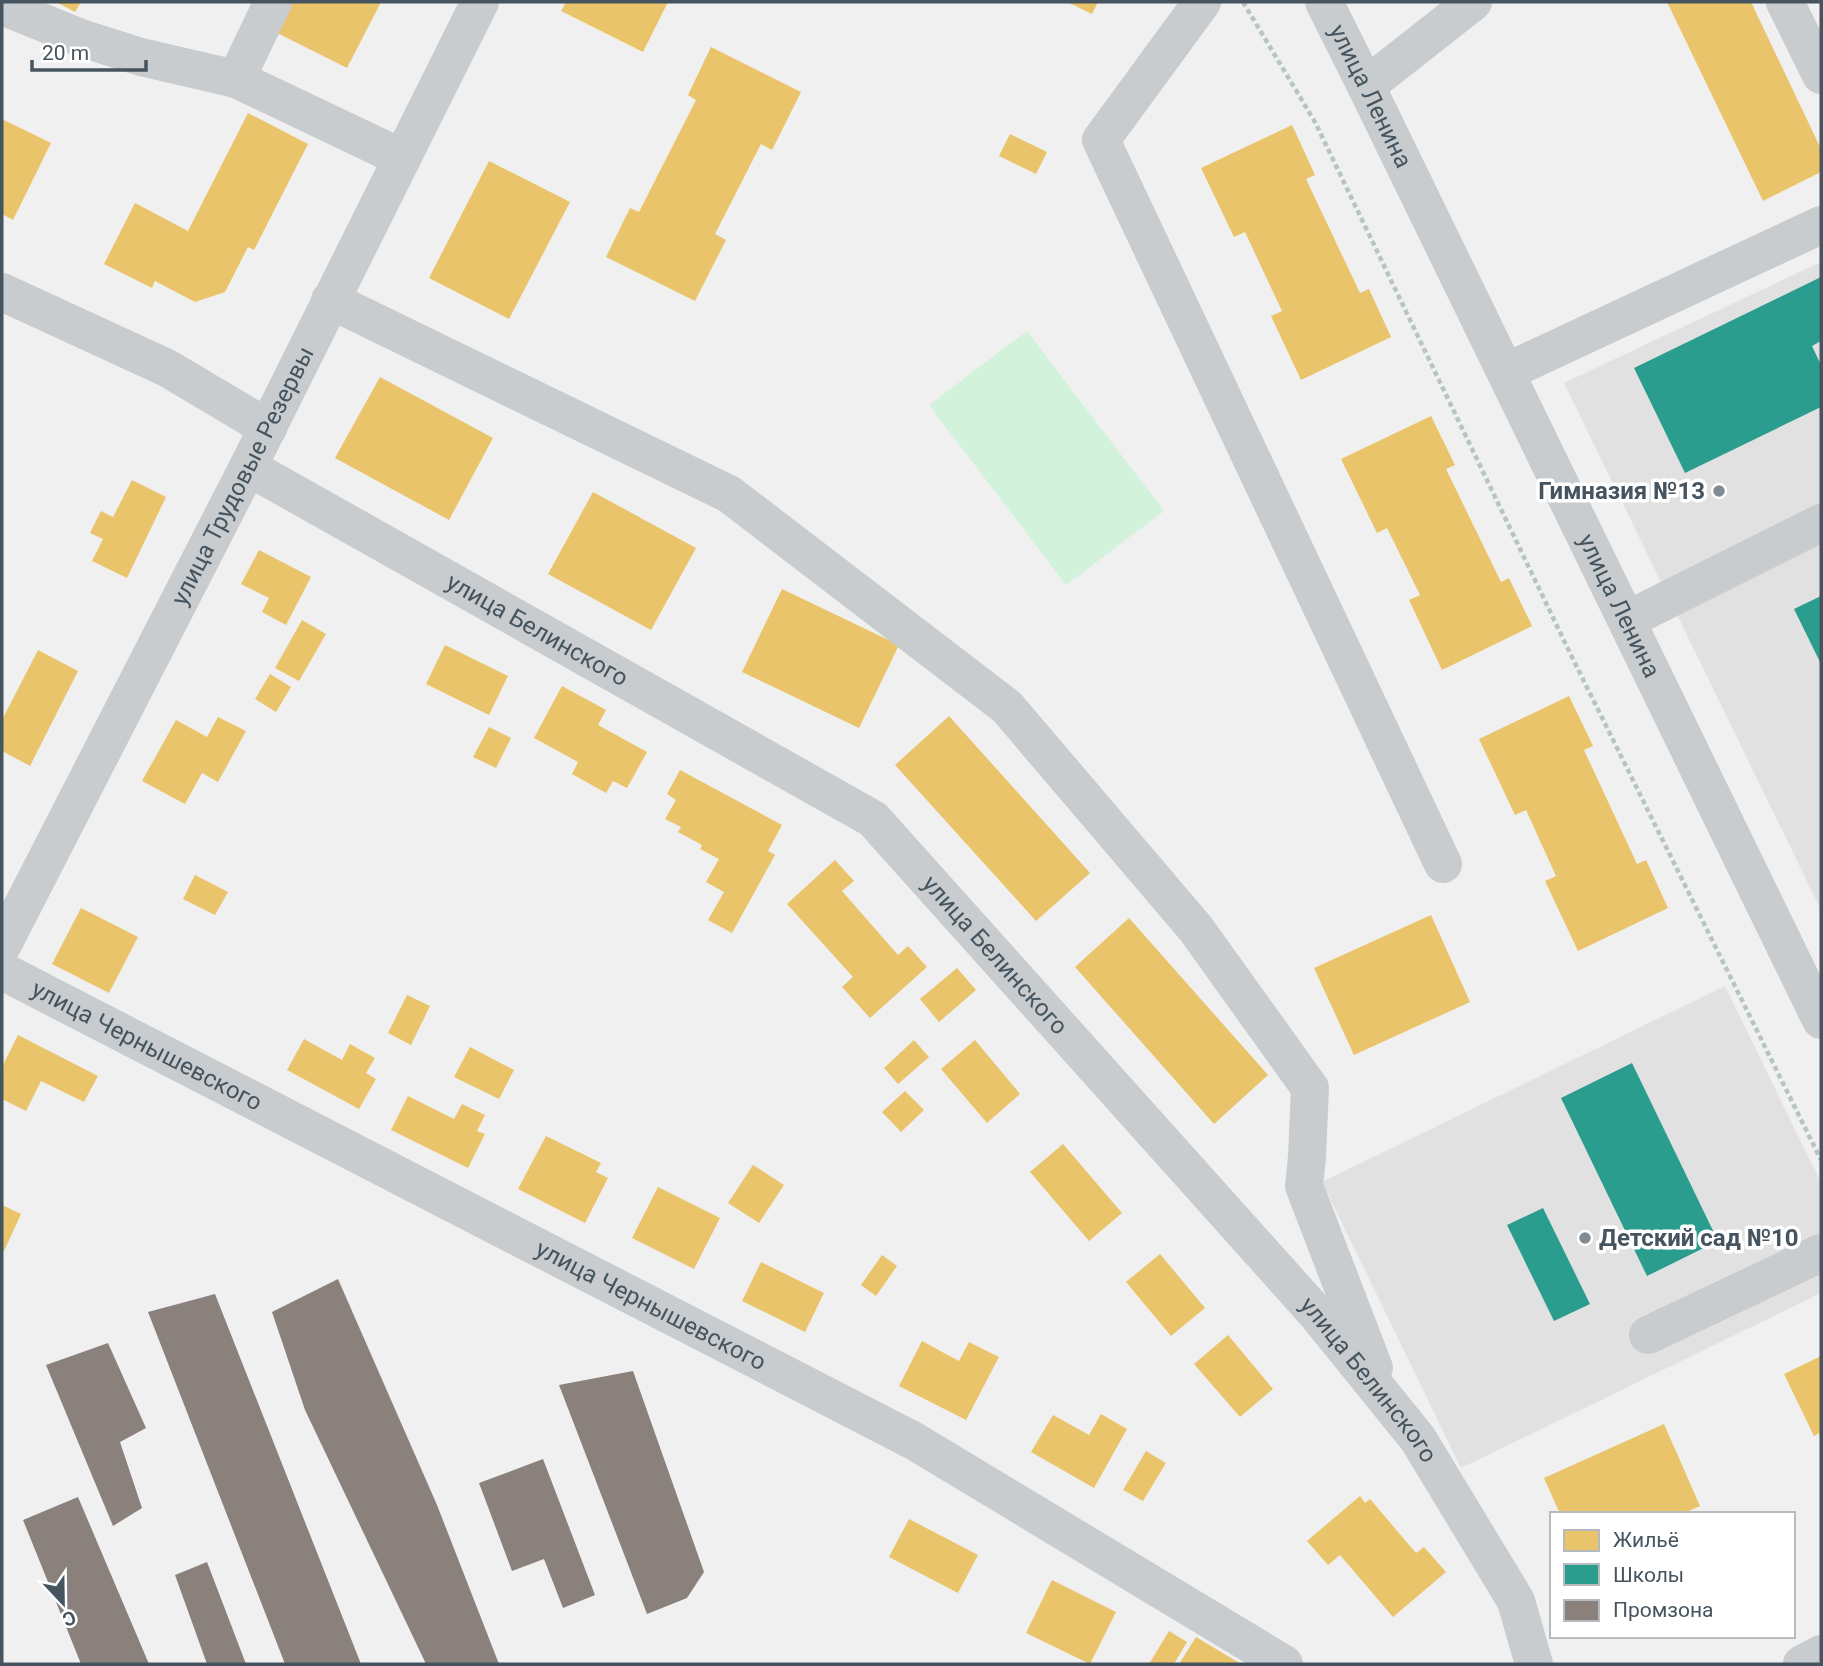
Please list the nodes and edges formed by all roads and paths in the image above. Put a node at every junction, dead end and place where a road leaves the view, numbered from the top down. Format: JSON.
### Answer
{"nodes":[{"id":1,"x":273,"y":2,"type":"edge"},
{"id":2,"x":480,"y":2,"type":"edge"},
{"id":3,"x":1202,"y":2,"type":"edge"},
{"id":4,"x":1243,"y":2,"type":"edge"},
{"id":5,"x":1324,"y":2,"type":"edge"},
{"id":6,"x":1473,"y":2,"type":"edge"},
{"id":7,"x":1785,"y":2,"type":"edge"},
{"id":8,"x":2,"y":6,"type":"edge"},
{"id":9,"x":1821,"y":75,"type":"edge"},
{"id":10,"x":236,"y":79,"type":"junction"},
{"id":11,"x":1366,"y":86,"type":"junction"},
{"id":12,"x":402,"y":158,"type":"junction"},
{"id":13,"x":1821,"y":225,"type":"edge"},
{"id":14,"x":2,"y":292,"type":"edge"},
{"id":15,"x":331,"y":300,"type":"junction"},
{"id":16,"x":1506,"y":372,"type":"junction"},
{"id":17,"x":268,"y":428,"type":"junction"},
{"id":18,"x":248,"y":467,"type":"junction"},
{"id":19,"x":1821,"y":523,"type":"edge"},
{"id":20,"x":1627,"y":620,"type":"junction"},
{"id":21,"x":1443,"y":864,"type":"dead end"},
{"id":22,"x":2,"y":946,"type":"edge"},
{"id":23,"x":1809,"y":963,"type":"edge"},
{"id":24,"x":2,"y":971,"type":"edge"},
{"id":25,"x":1821,"y":1020,"type":"edge"},
{"id":26,"x":1821,"y":1160,"type":"edge"},
{"id":27,"x":1821,"y":1253,"type":"edge"},
{"id":28,"x":1648,"y":1335,"type":"dead end"},
{"id":29,"x":1386,"y":1399,"type":"junction"},
{"id":30,"x":1821,"y":1654,"type":"edge"},
{"id":31,"x":1284,"y":1664,"type":"edge"},
{"id":32,"x":1534,"y":1664,"type":"edge"},
{"id":33,"x":1802,"y":1664,"type":"edge"}],
"edges":[{"from":1,"to":10,"type":"street"},
{"from":2,"to":12,"type":"street","name":"улица Трудовые Резервы"},
{"from":3,"to":21,"type":"street"},
{"from":4,"to":26,"type":"path"},
{"from":5,"to":11,"type":"street","name":"улица Ленина"},
{"from":6,"to":11,"type":"street"},
{"from":7,"to":9,"type":"street"},
{"from":8,"to":10,"type":"street"},
{"from":10,"to":12,"type":"street"},
{"from":11,"to":16,"type":"street","name":"улица Ленина"},
{"from":12,"to":15,"type":"street","name":"улица Трудовые Резервы"},
{"from":13,"to":16,"type":"street"},
{"from":14,"to":17,"type":"street"},
{"from":15,"to":17,"type":"street","name":"улица Трудовые Резервы"},
{"from":15,"to":29,"type":"street"},
{"from":16,"to":20,"type":"street","name":"улица Ленина"},
{"from":17,"to":18,"type":"street","name":"улица Трудовые Резервы"},
{"from":18,"to":22,"type":"street","name":"улица Трудовые Резервы"},
{"from":18,"to":29,"type":"street","name":"улица Белинского"},
{"from":19,"to":20,"type":"street"},
{"from":20,"to":23,"type":"street","name":"улица Ленина"},
{"from":23,"to":25,"type":"street","name":"улица Ленина"},
{"from":24,"to":31,"type":"street","name":"улица Чернышевского"},
{"from":27,"to":28,"type":"street"},
{"from":29,"to":32,"type":"street","name":"улица Белинского"},
{"from":30,"to":33,"type":"street"}]}
